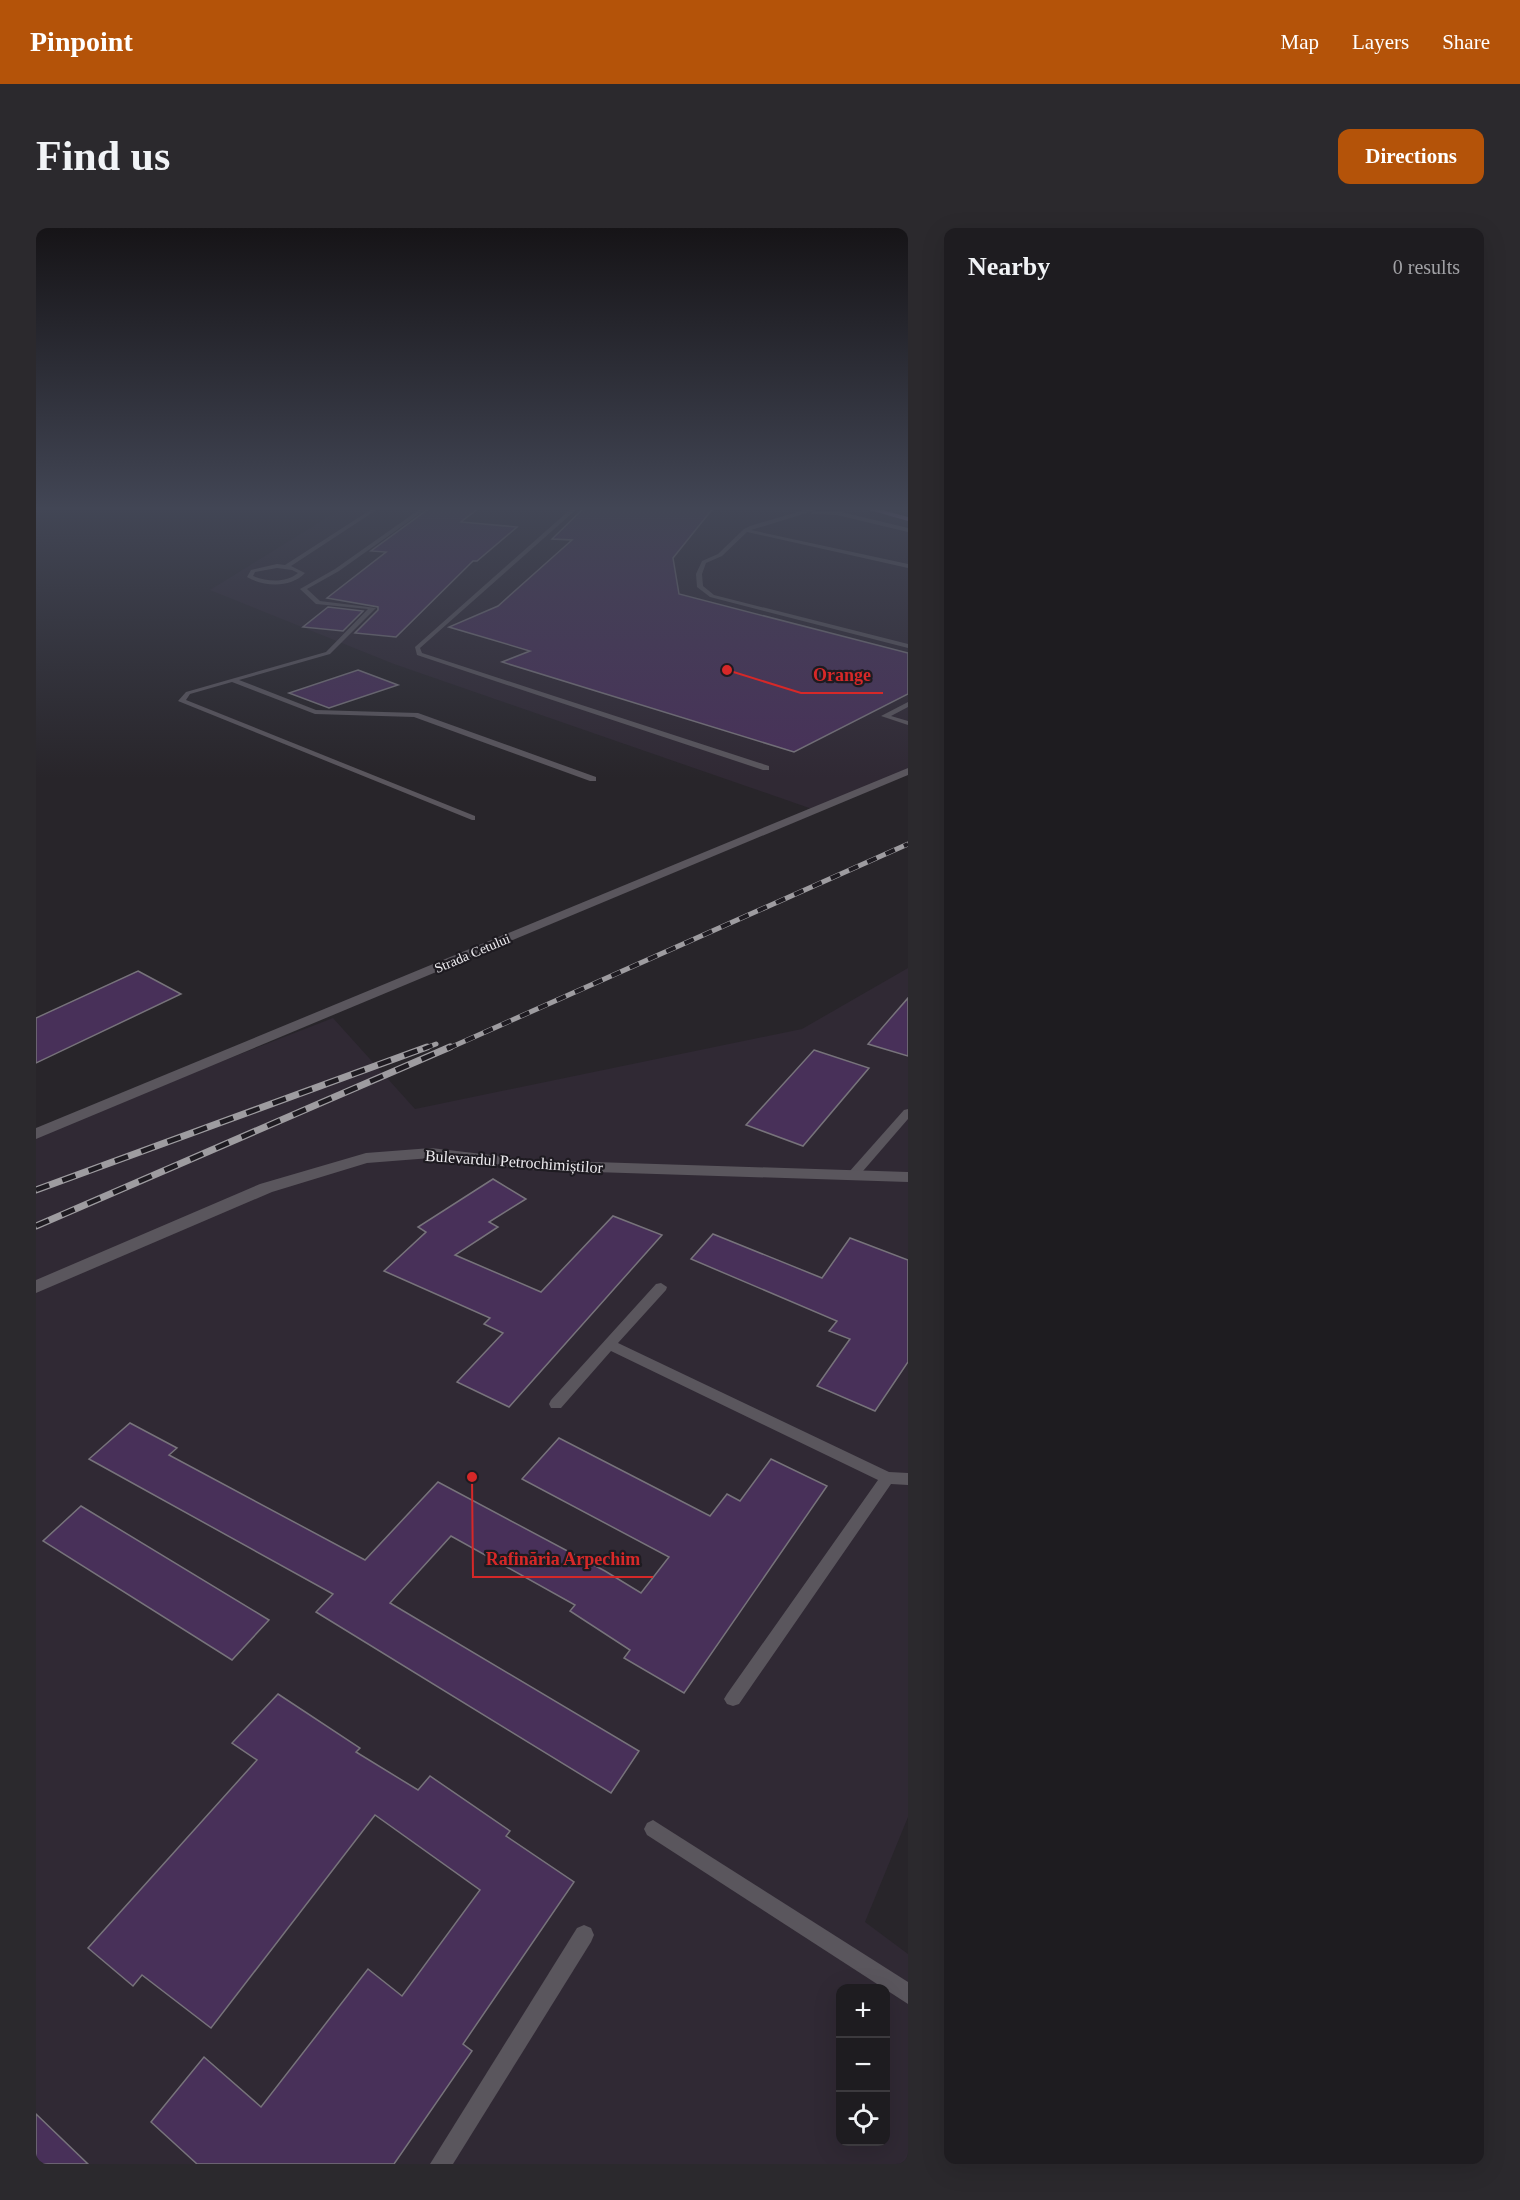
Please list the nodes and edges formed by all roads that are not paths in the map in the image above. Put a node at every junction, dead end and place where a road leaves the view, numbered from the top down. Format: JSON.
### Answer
{"nodes":[{"id":1,"x":311,"y":597,"type":"edge"},
{"id":2,"x":474,"y":597,"type":"edge"},
{"id":3,"x":723,"y":597,"type":"edge"},
{"id":4,"x":908,"y":646,"type":"edge"},
{"id":5,"x":232,"y":680,"type":"junction"},
{"id":6,"x":908,"y":704,"type":"edge"},
{"id":7,"x":908,"y":723,"type":"edge"},
{"id":8,"x":766,"y":768,"type":"dead end"},
{"id":9,"x":908,"y":771,"type":"edge"},
{"id":10,"x":593,"y":779,"type":"dead end"},
{"id":11,"x":472,"y":818,"type":"dead end"},
{"id":12,"x":908,"y":1112,"type":"edge"},
{"id":13,"x":36,"y":1134,"type":"edge"},
{"id":14,"x":853,"y":1175,"type":"junction"},
{"id":15,"x":908,"y":1177,"type":"edge"},
{"id":16,"x":36,"y":1287,"type":"edge"},
{"id":17,"x":661,"y":1287,"type":"dead end"},
{"id":18,"x":609,"y":1344,"type":"junction"},
{"id":19,"x":556,"y":1404,"type":"dead end"},
{"id":20,"x":887,"y":1478,"type":"junction"},
{"id":21,"x":908,"y":1479,"type":"edge"},
{"id":22,"x":733,"y":1699,"type":"dead end"},
{"id":23,"x":652,"y":1829,"type":"dead end"},
{"id":24,"x":584,"y":1935,"type":"dead end"},
{"id":25,"x":908,"y":1994,"type":"edge"},
{"id":26,"x":441,"y":2164,"type":"edge"}],
"edges":[{"from":1,"to":5,"type":"lane"},
{"from":2,"to":8,"type":"lane"},
{"from":3,"to":4,"type":"lane"},
{"from":5,"to":10,"type":"lane"},
{"from":5,"to":11,"type":"lane"},
{"from":6,"to":7,"type":"lane"},
{"from":9,"to":13,"type":"street","name":"Strada Cetului"},
{"from":12,"to":14,"type":"lane"},
{"from":14,"to":15,"type":"street","name":"Bulevardul Petrochimiștilor"},
{"from":14,"to":16,"type":"street","name":"Bulevardul Petrochimiștilor"},
{"from":17,"to":18,"type":"lane"},
{"from":18,"to":19,"type":"lane"},
{"from":18,"to":20,"type":"lane"},
{"from":20,"to":21,"type":"lane"},
{"from":20,"to":22,"type":"lane"},
{"from":23,"to":25,"type":"lane"},
{"from":24,"to":26,"type":"lane"}]}
